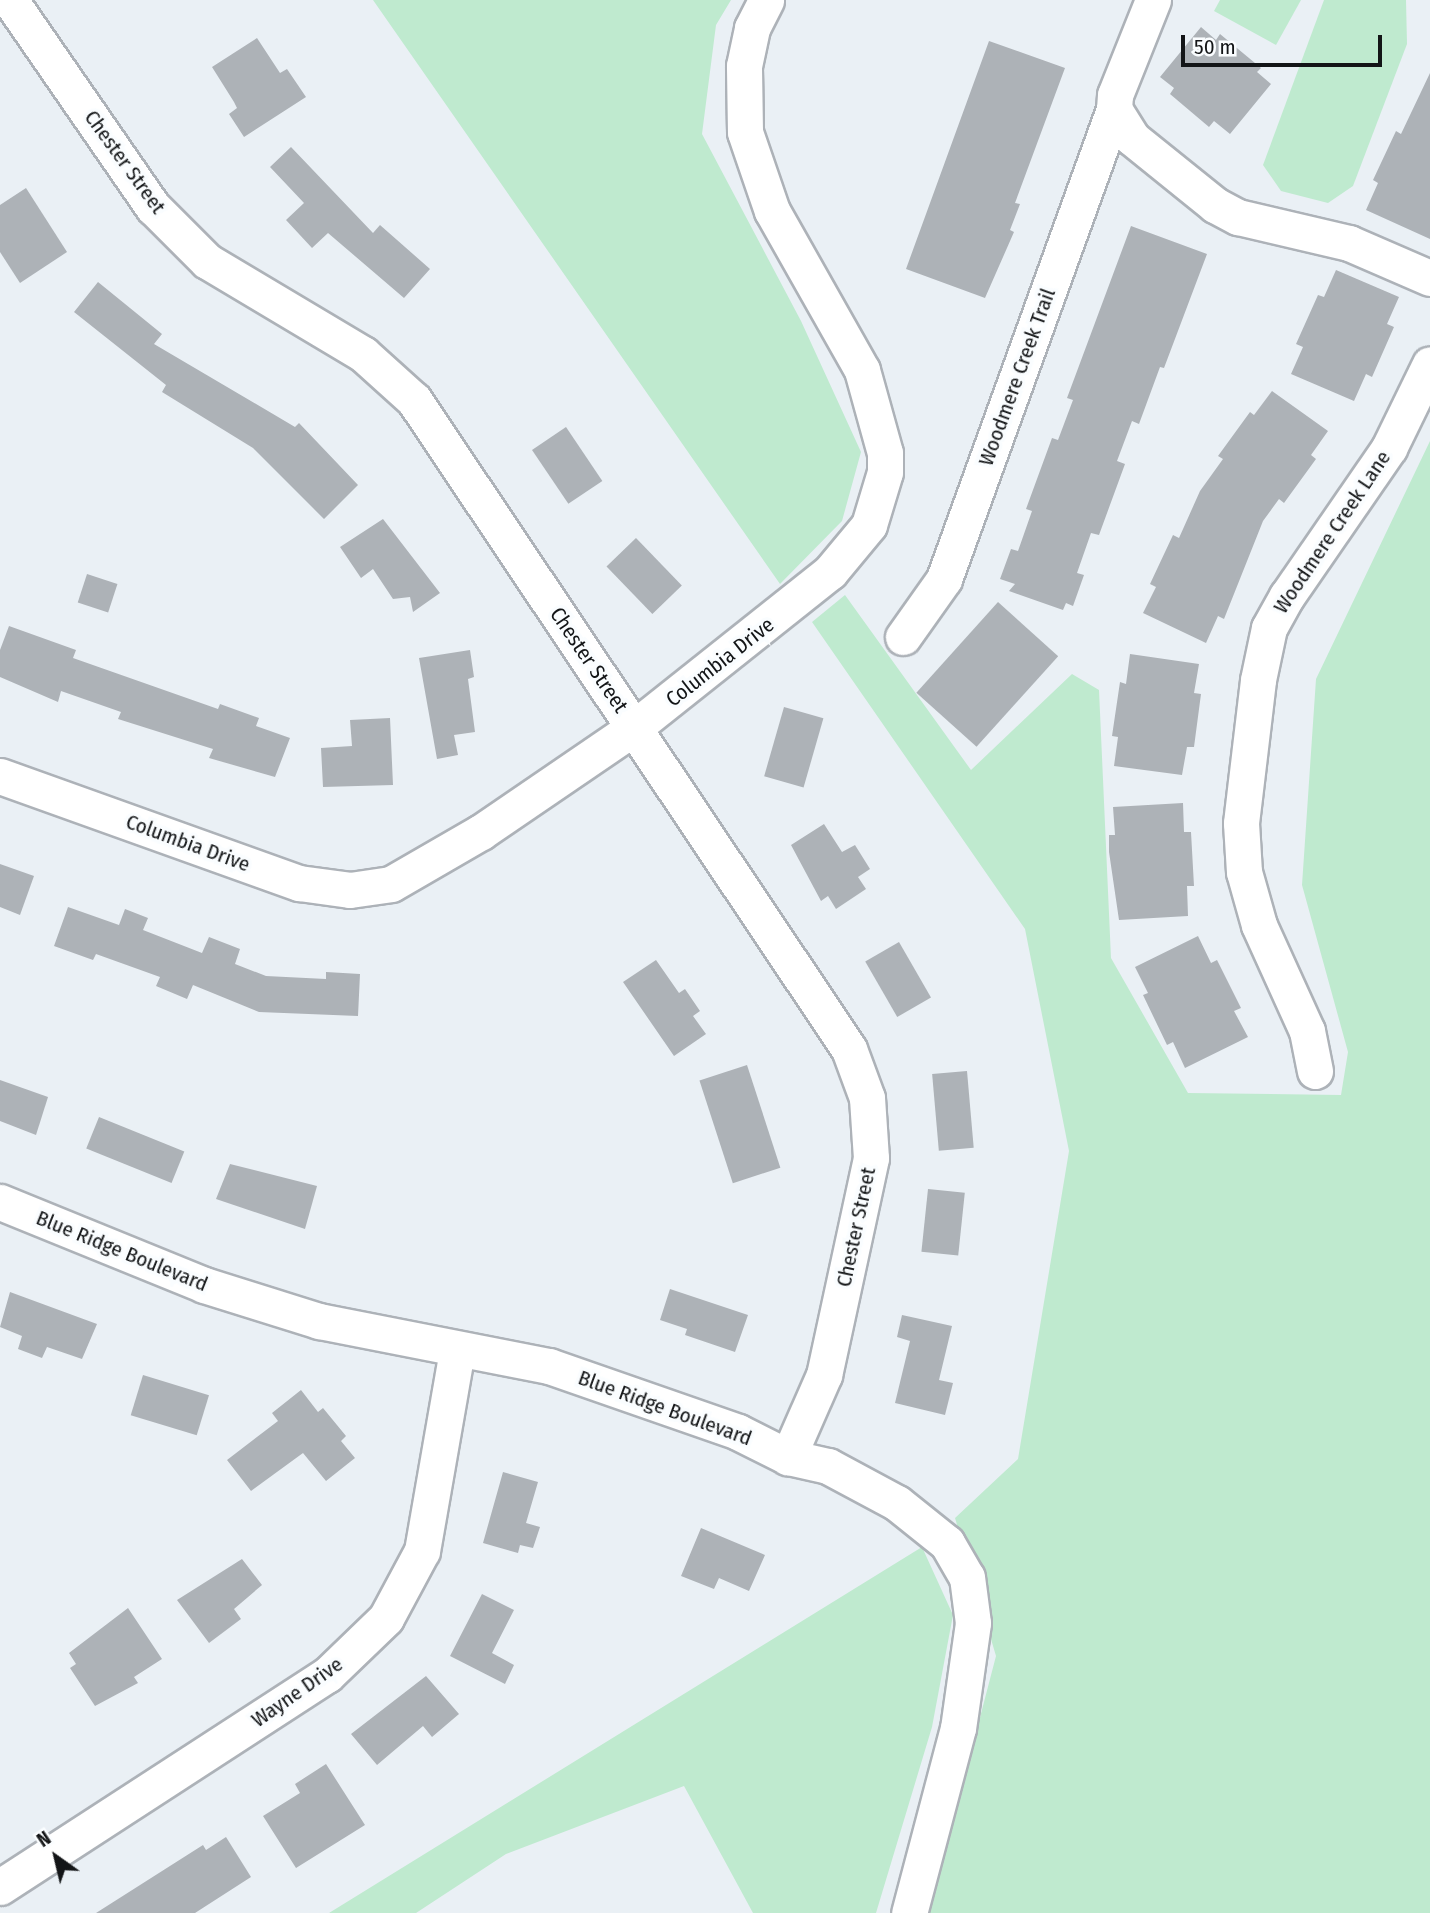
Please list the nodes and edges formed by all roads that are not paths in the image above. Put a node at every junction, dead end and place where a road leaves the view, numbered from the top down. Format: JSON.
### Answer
{"nodes":[{"id":1,"x":10,"y":0,"type":"edge"},
{"id":2,"x":766,"y":0,"type":"edge"},
{"id":3,"x":1153,"y":0,"type":"edge"},
{"id":4,"x":1114,"y":109,"type":"junction"},
{"id":5,"x":1430,"y":278,"type":"edge"},
{"id":6,"x":1430,"y":364,"type":"edge"},
{"id":7,"x":904,"y":637,"type":"dead end"},
{"id":8,"x":635,"y":727,"type":"junction"},
{"id":9,"x":0,"y":776,"type":"edge"},
{"id":10,"x":1315,"y":1071,"type":"dead end"},
{"id":11,"x":0,"y":1202,"type":"edge"},
{"id":12,"x":457,"y":1349,"type":"junction"},
{"id":13,"x":789,"y":1457,"type":"junction"},
{"id":14,"x":0,"y":1886,"type":"edge"},
{"id":15,"x":909,"y":1913,"type":"edge"}],
"edges":[{"from":1,"to":8,"type":"street","name":"Chester Street"},
{"from":2,"to":8,"type":"street","name":"Columbia Drive"},
{"from":3,"to":4,"type":"street","name":"Woodmere Creek Trail"},
{"from":4,"to":5,"type":"street"},
{"from":4,"to":7,"type":"street","name":"Woodmere Creek Trail"},
{"from":6,"to":10,"type":"street","name":"Woodmere Creek Lane"},
{"from":8,"to":9,"type":"street","name":"Columbia Drive"},
{"from":8,"to":13,"type":"street","name":"Chester Street"},
{"from":11,"to":12,"type":"street","name":"Blue Ridge Boulevard"},
{"from":12,"to":13,"type":"street","name":"Blue Ridge Boulevard"},
{"from":12,"to":14,"type":"street","name":"Wayne Drive"},
{"from":13,"to":15,"type":"street","name":"Blue Ridge Boulevard"}]}
